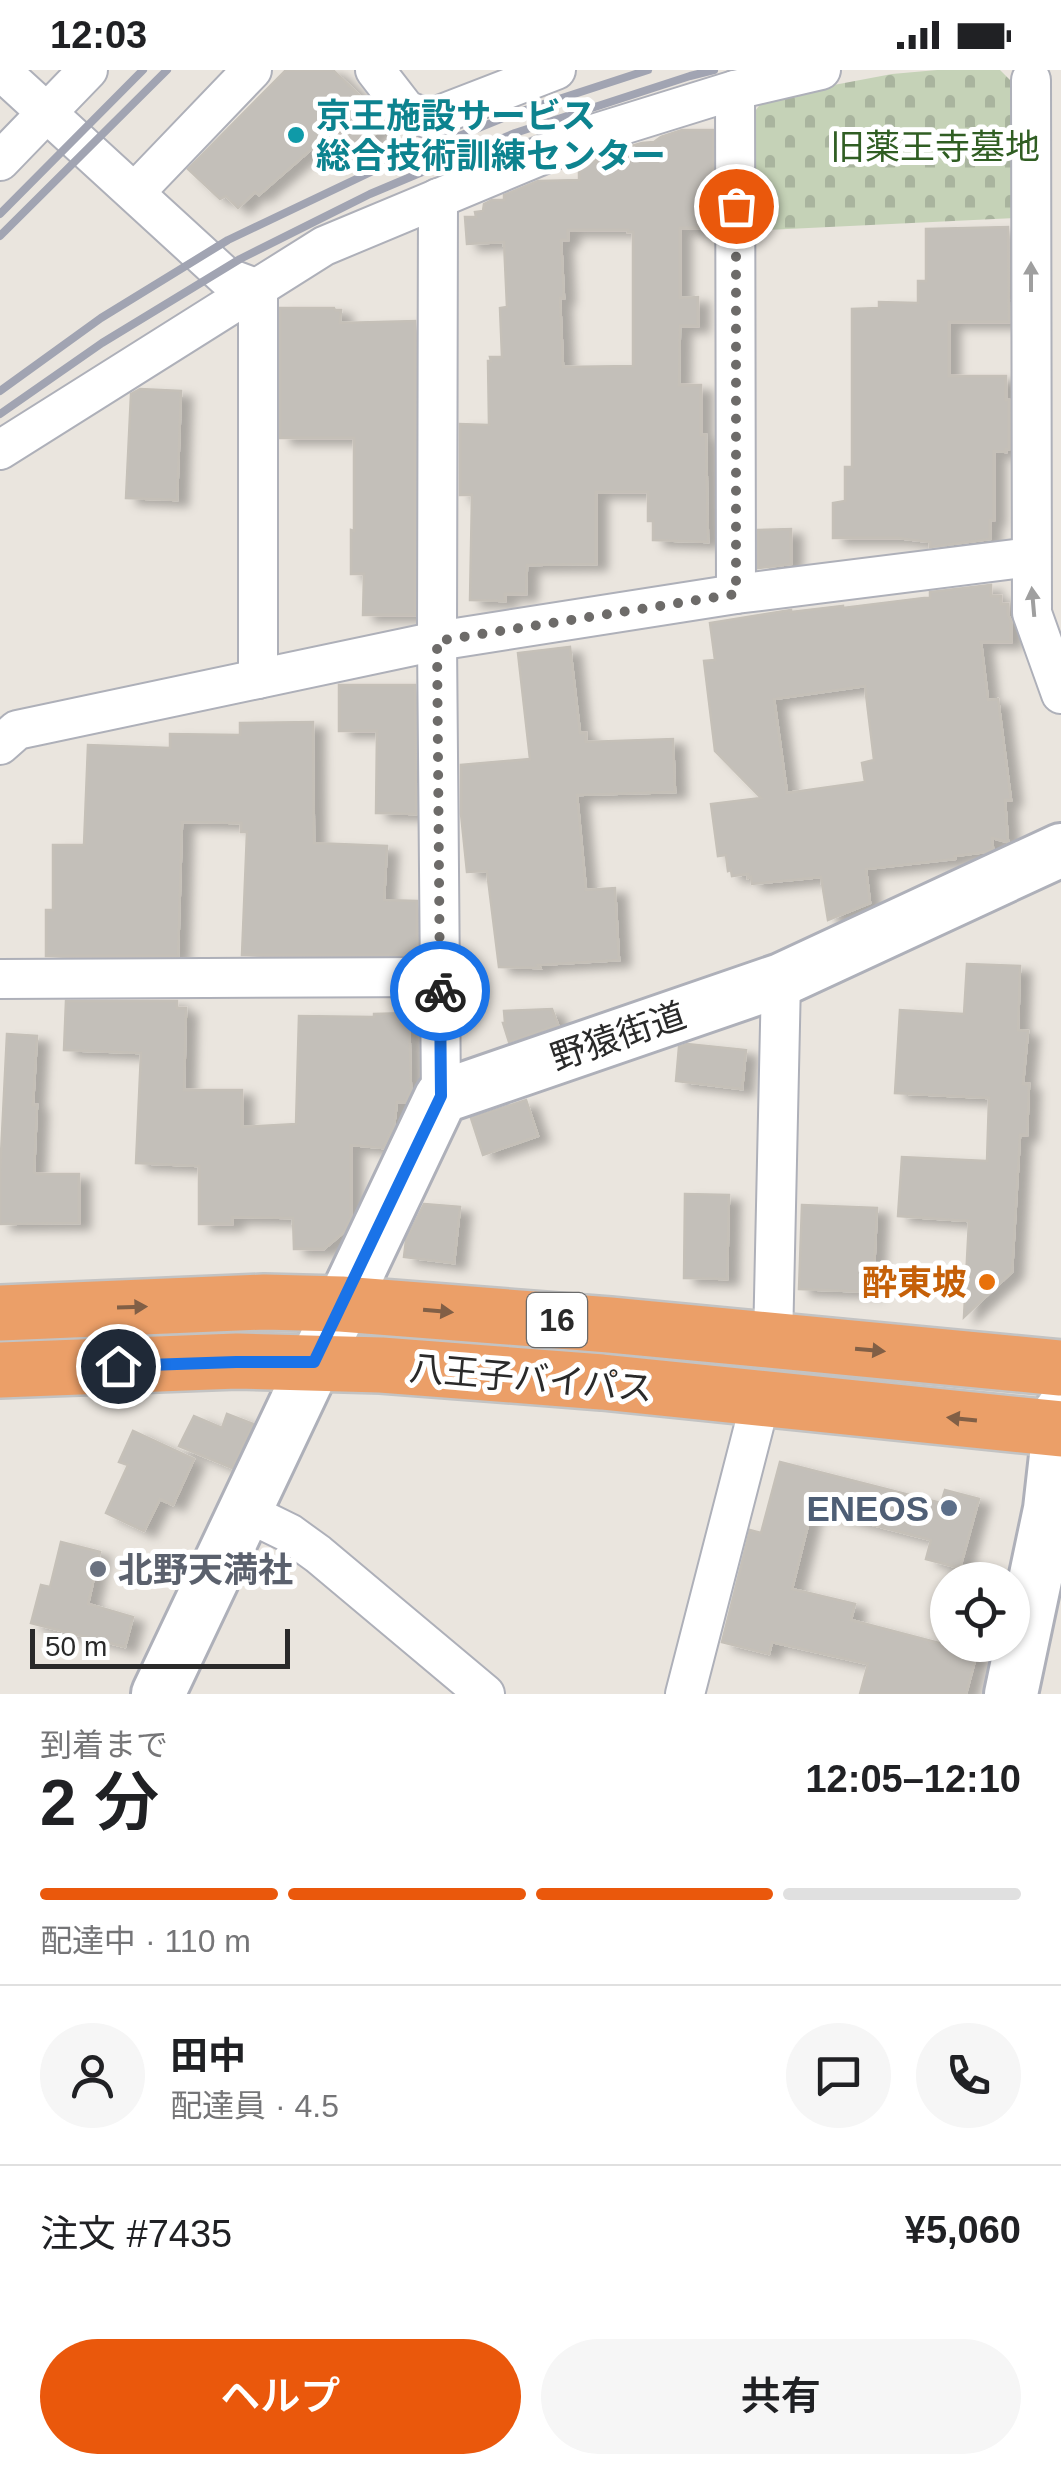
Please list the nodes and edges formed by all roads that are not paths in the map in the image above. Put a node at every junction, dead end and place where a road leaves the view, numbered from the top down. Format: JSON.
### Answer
{"nodes":[{"id":1,"x":0,"y":70,"type":"edge"},
{"id":2,"x":88,"y":70,"type":"edge"},
{"id":3,"x":252,"y":70,"type":"edge"},
{"id":4,"x":374,"y":70,"type":"edge"},
{"id":5,"x":556,"y":70,"type":"edge"},
{"id":6,"x":821,"y":70,"type":"edge"},
{"id":7,"x":1037,"y":75,"type":"edge"},
{"id":8,"x":735,"y":90,"type":"junction"},
{"id":9,"x":46,"y":113,"type":"junction"},
{"id":10,"x":0,"y":161,"type":"edge"},
{"id":11,"x":135,"y":192,"type":"junction"},
{"id":12,"x":438,"y":198,"type":"junction"},
{"id":13,"x":258,"y":289,"type":"junction"},
{"id":14,"x":0,"y":450,"type":"edge"},
{"id":15,"x":1031,"y":557,"type":"junction"},
{"id":16,"x":736,"y":594,"type":"junction"},
{"id":17,"x":437,"y":641,"type":"junction"},
{"id":18,"x":258,"y":679,"type":"junction"},
{"id":19,"x":1061,"y":694,"type":"edge"},
{"id":20,"x":0,"y":745,"type":"edge"},
{"id":21,"x":1061,"y":850,"type":"edge"},
{"id":22,"x":440,"y":977,"type":"junction"},
{"id":23,"x":0,"y":979,"type":"edge"},
{"id":24,"x":781,"y":980,"type":"junction"},
{"id":25,"x":441,"y":1096,"type":"junction"},
{"id":26,"x":341,"y":1304,"type":"junction"},
{"id":27,"x":0,"y":1312,"type":"edge"},
{"id":28,"x":773,"y":1342,"type":"junction"},
{"id":29,"x":314,"y":1362,"type":"junction"},
{"id":30,"x":1061,"y":1368,"type":"edge"},
{"id":31,"x":0,"y":1370,"type":"edge"},
{"id":32,"x":761,"y":1399,"type":"junction"},
{"id":33,"x":1060,"y":1423,"type":"edge"},
{"id":34,"x":244,"y":1511,"type":"junction"},
{"id":35,"x":1049,"y":1564,"type":"edge"},
{"id":36,"x":158,"y":1694,"type":"edge"},
{"id":37,"x":485,"y":1694,"type":"edge"},
{"id":38,"x":686,"y":1694,"type":"edge"},
{"id":39,"x":1011,"y":1694,"type":"edge"}],
"edges":[{"from":1,"to":9,"type":"street"},
{"from":2,"to":9,"type":"street"},
{"from":3,"to":11,"type":"street"},
{"from":4,"to":5,"type":"street"},
{"from":6,"to":8,"type":"street"},
{"from":15,"to":7,"type":"street","one_way":true},
{"from":8,"to":12,"type":"street"},
{"from":8,"to":16,"type":"street"},
{"from":9,"to":10,"type":"street"},
{"from":9,"to":11,"type":"street"},
{"from":11,"to":13,"type":"street"},
{"from":12,"to":13,"type":"street"},
{"from":12,"to":17,"type":"street"},
{"from":13,"to":14,"type":"street"},
{"from":13,"to":18,"type":"street"},
{"from":15,"to":16,"type":"street"},
{"from":19,"to":15,"type":"street","one_way":true},
{"from":16,"to":17,"type":"street"},
{"from":17,"to":18,"type":"street"},
{"from":17,"to":22,"type":"street"},
{"from":18,"to":20,"type":"street"},
{"from":21,"to":24,"type":"street","name":"野猿街道"},
{"from":22,"to":23,"type":"street"},
{"from":22,"to":25,"type":"street"},
{"from":24,"to":25,"type":"street","name":"野猿街道"},
{"from":24,"to":28,"type":"street"},
{"from":25,"to":26,"type":"street"},
{"from":27,"to":26,"type":"highway","name":"八王子バイパス","number":"16","one_way":true},
{"from":26,"to":28,"type":"highway","name":"八王子バイパス","number":"16","one_way":true},
{"from":26,"to":29,"type":"street"},
{"from":28,"to":30,"type":"highway","name":"八王子バイパス","number":"16","one_way":true},
{"from":29,"to":31,"type":"highway","name":"八王子バイパス","number":"16"},
{"from":29,"to":32,"type":"highway","name":"八王子バイパス","number":"16"},
{"from":29,"to":34,"type":"street"},
{"from":33,"to":32,"type":"highway","name":"八王子バイパス","number":"16","one_way":true},
{"from":32,"to":38,"type":"street"},
{"from":33,"to":35,"type":"street"},
{"from":34,"to":36,"type":"street"},
{"from":34,"to":37,"type":"street"},
{"from":35,"to":39,"type":"street"}]}
